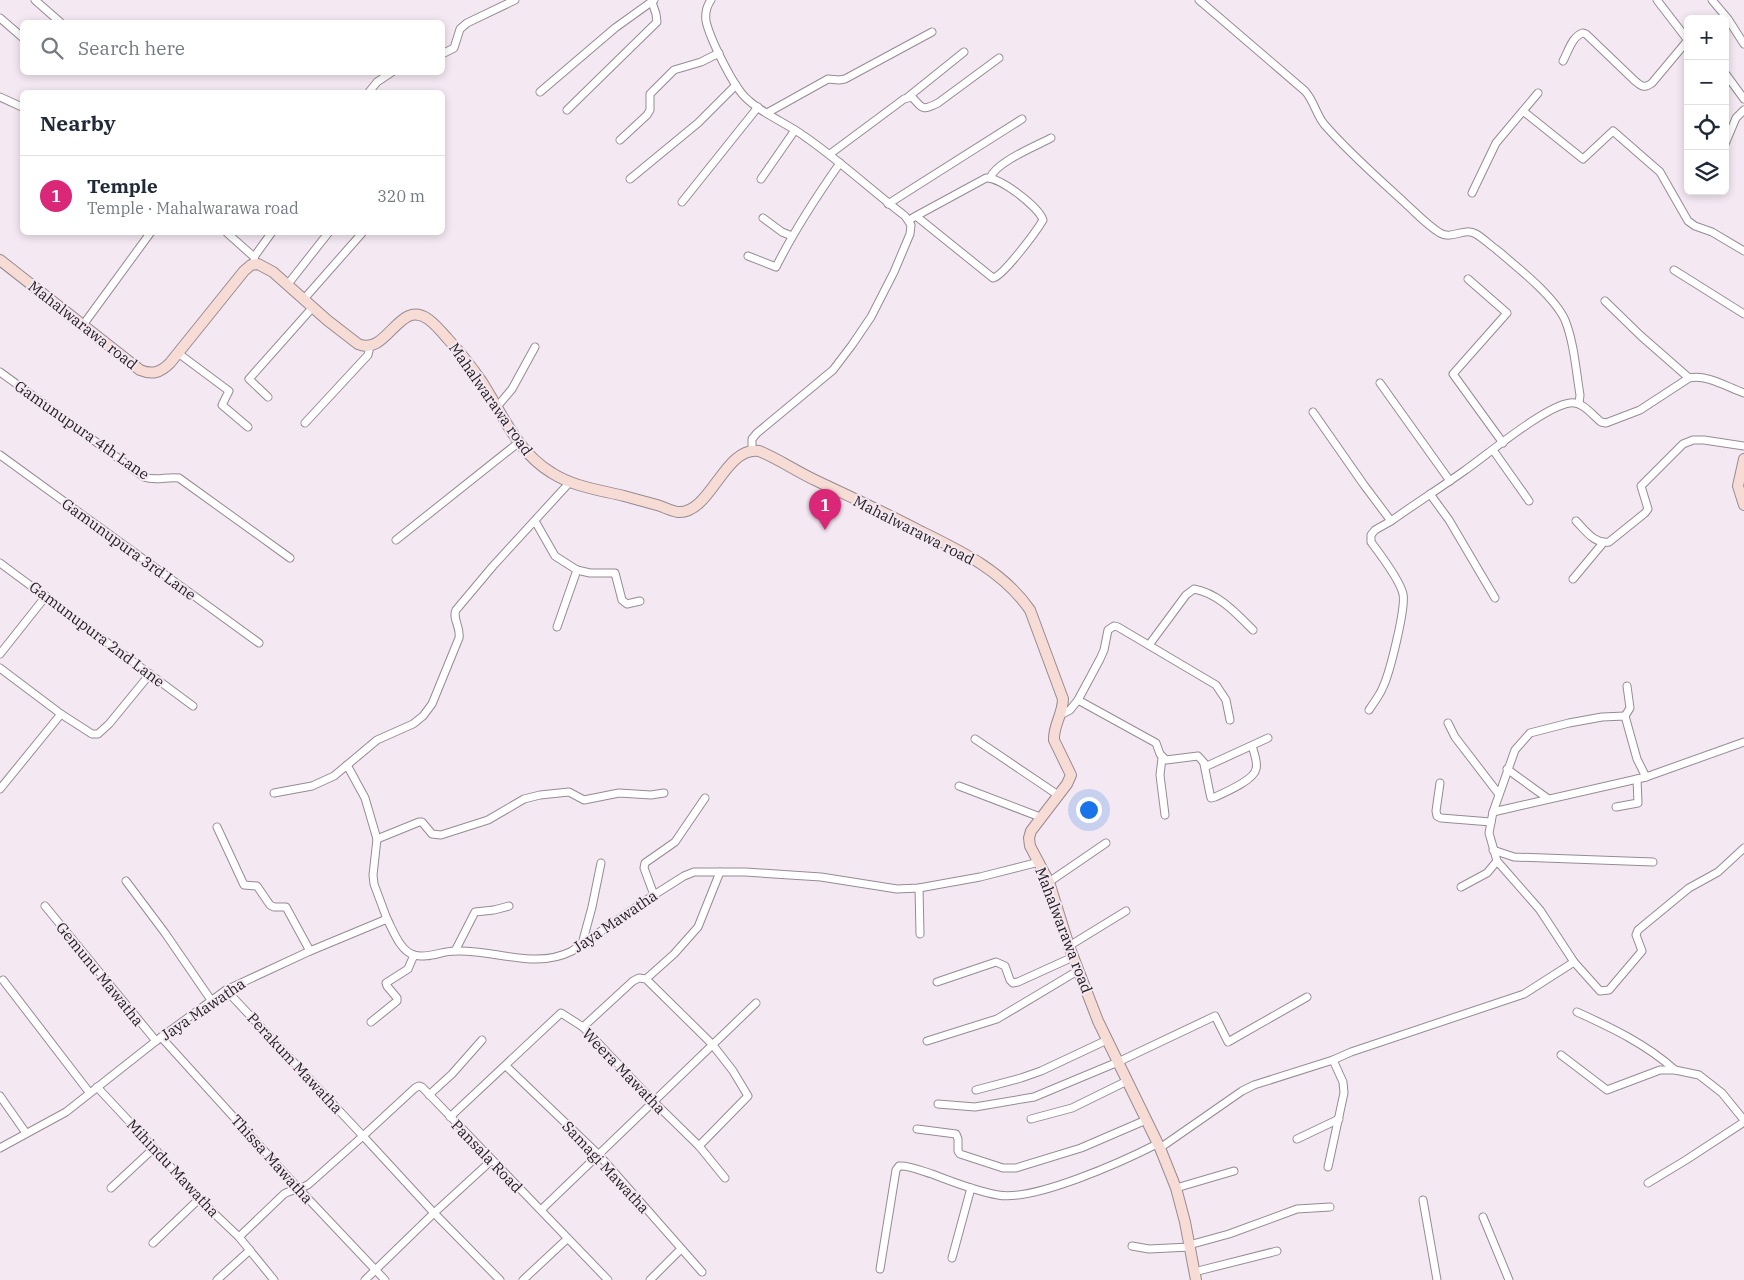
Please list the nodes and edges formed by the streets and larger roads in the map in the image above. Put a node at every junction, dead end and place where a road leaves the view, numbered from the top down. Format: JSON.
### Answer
{"nodes":[{"id":1,"x":35,"y":0,"type":"edge"},
{"id":2,"x":515,"y":0,"type":"edge"},
{"id":3,"x":711,"y":0,"type":"edge"},
{"id":4,"x":1199,"y":0,"type":"edge"},
{"id":5,"x":1657,"y":0,"type":"edge"},
{"id":6,"x":1712,"y":0,"type":"edge"},
{"id":7,"x":653,"y":1,"type":"edge"},
{"id":8,"x":0,"y":18,"type":"edge"},
{"id":9,"x":58,"y":20,"type":"edge"},
{"id":10,"x":932,"y":32,"type":"dead end"},
{"id":11,"x":20,"y":34,"type":"edge"},
{"id":12,"x":1684,"y":36,"type":"edge"},
{"id":13,"x":1684,"y":44,"type":"edge"},
{"id":14,"x":1744,"y":44,"type":"edge"},
{"id":15,"x":445,"y":52,"type":"edge"},
{"id":16,"x":964,"y":52,"type":"dead end"},
{"id":17,"x":719,"y":53,"type":"junction"},
{"id":18,"x":999,"y":58,"type":"dead end"},
{"id":19,"x":1563,"y":61,"type":"dead end"},
{"id":20,"x":388,"y":75,"type":"edge"},
{"id":21,"x":1729,"y":78,"type":"edge"},
{"id":22,"x":736,"y":85,"type":"junction"},
{"id":23,"x":371,"y":90,"type":"edge"},
{"id":24,"x":540,"y":92,"type":"dead end"},
{"id":25,"x":1538,"y":93,"type":"dead end"},
{"id":26,"x":0,"y":97,"type":"edge"},
{"id":27,"x":908,"y":97,"type":"junction"},
{"id":28,"x":1744,"y":99,"type":"edge"},
{"id":29,"x":20,"y":106,"type":"edge"},
{"id":30,"x":758,"y":107,"type":"junction"},
{"id":31,"x":568,"y":110,"type":"dead end"},
{"id":32,"x":1744,"y":110,"type":"edge"},
{"id":33,"x":1523,"y":111,"type":"junction"},
{"id":34,"x":767,"y":113,"type":"junction"},
{"id":35,"x":1022,"y":119,"type":"dead end"},
{"id":36,"x":795,"y":130,"type":"junction"},
{"id":37,"x":1729,"y":135,"type":"edge"},
{"id":38,"x":1051,"y":138,"type":"dead end"},
{"id":39,"x":620,"y":140,"type":"dead end"},
{"id":40,"x":830,"y":154,"type":"junction"},
{"id":41,"x":840,"y":163,"type":"junction"},
{"id":42,"x":990,"y":178,"type":"junction"},
{"id":43,"x":630,"y":179,"type":"dead end"},
{"id":44,"x":761,"y":179,"type":"dead end"},
{"id":45,"x":1472,"y":194,"type":"dead end"},
{"id":46,"x":682,"y":202,"type":"dead end"},
{"id":47,"x":888,"y":204,"type":"junction"},
{"id":48,"x":916,"y":216,"type":"junction"},
{"id":49,"x":763,"y":218,"type":"dead end"},
{"id":50,"x":909,"y":220,"type":"junction"},
{"id":51,"x":149,"y":235,"type":"edge"},
{"id":52,"x":229,"y":235,"type":"edge"},
{"id":53,"x":270,"y":235,"type":"edge"},
{"id":54,"x":327,"y":235,"type":"edge"},
{"id":55,"x":360,"y":235,"type":"edge"},
{"id":56,"x":792,"y":236,"type":"junction"},
{"id":57,"x":1744,"y":251,"type":"edge"},
{"id":58,"x":748,"y":256,"type":"dead end"},
{"id":59,"x":0,"y":260,"type":"edge"},
{"id":60,"x":255,"y":261,"type":"junction"},
{"id":61,"x":1674,"y":270,"type":"dead end"},
{"id":62,"x":1468,"y":279,"type":"dead end"},
{"id":63,"x":288,"y":284,"type":"junction"},
{"id":64,"x":304,"y":299,"type":"junction"},
{"id":65,"x":1605,"y":302,"type":"dead end"},
{"id":66,"x":313,"y":307,"type":"junction"},
{"id":67,"x":1744,"y":314,"type":"edge"},
{"id":68,"x":83,"y":325,"type":"junction"},
{"id":69,"x":370,"y":346,"type":"junction"},
{"id":70,"x":535,"y":348,"type":"dead end"},
{"id":71,"x":178,"y":352,"type":"junction"},
{"id":72,"x":0,"y":372,"type":"edge"},
{"id":73,"x":1689,"y":378,"type":"junction"},
{"id":74,"x":1380,"y":383,"type":"dead end"},
{"id":75,"x":1744,"y":393,"type":"edge"},
{"id":76,"x":268,"y":396,"type":"dead end"},
{"id":77,"x":1579,"y":404,"type":"junction"},
{"id":78,"x":496,"y":408,"type":"junction"},
{"id":79,"x":1313,"y":412,"type":"dead end"},
{"id":80,"x":304,"y":423,"type":"dead end"},
{"id":81,"x":248,"y":427,"type":"dead end"},
{"id":82,"x":518,"y":443,"type":"junction"},
{"id":83,"x":1503,"y":443,"type":"junction"},
{"id":84,"x":1744,"y":446,"type":"edge"},
{"id":85,"x":752,"y":450,"type":"junction"},
{"id":86,"x":1493,"y":450,"type":"junction"},
{"id":87,"x":0,"y":455,"type":"edge"},
{"id":88,"x":1744,"y":459,"type":"edge"},
{"id":89,"x":1450,"y":481,"type":"junction"},
{"id":90,"x":570,"y":482,"type":"junction"},
{"id":91,"x":1430,"y":494,"type":"junction"},
{"id":92,"x":1529,"y":502,"type":"dead end"},
{"id":93,"x":1744,"y":505,"type":"edge"},
{"id":94,"x":535,"y":521,"type":"junction"},
{"id":95,"x":1391,"y":521,"type":"junction"},
{"id":96,"x":1576,"y":521,"type":"dead end"},
{"id":97,"x":396,"y":540,"type":"dead end"},
{"id":98,"x":1603,"y":543,"type":"junction"},
{"id":99,"x":290,"y":558,"type":"dead end"},
{"id":100,"x":0,"y":563,"type":"edge"},
{"id":101,"x":577,"y":570,"type":"junction"},
{"id":102,"x":1573,"y":580,"type":"dead end"},
{"id":103,"x":46,"y":596,"type":"junction"},
{"id":104,"x":1495,"y":598,"type":"dead end"},
{"id":105,"x":640,"y":601,"type":"dead end"},
{"id":106,"x":557,"y":628,"type":"dead end"},
{"id":107,"x":1253,"y":630,"type":"dead end"},
{"id":108,"x":258,"y":644,"type":"dead end"},
{"id":109,"x":1149,"y":645,"type":"junction"},
{"id":110,"x":0,"y":654,"type":"edge"},
{"id":111,"x":0,"y":668,"type":"edge"},
{"id":112,"x":150,"y":674,"type":"junction"},
{"id":113,"x":1627,"y":686,"type":"dead end"},
{"id":114,"x":1078,"y":700,"type":"junction"},
{"id":115,"x":193,"y":706,"type":"dead end"},
{"id":116,"x":1369,"y":710,"type":"dead end"},
{"id":117,"x":61,"y":714,"type":"junction"},
{"id":118,"x":1062,"y":714,"type":"junction"},
{"id":119,"x":1625,"y":716,"type":"junction"},
{"id":120,"x":1230,"y":720,"type":"dead end"},
{"id":121,"x":1448,"y":723,"type":"dead end"},
{"id":122,"x":1268,"y":738,"type":"dead end"},
{"id":123,"x":975,"y":739,"type":"dead end"},
{"id":124,"x":1744,"y":742,"type":"edge"},
{"id":125,"x":1252,"y":746,"type":"junction"},
{"id":126,"x":1162,"y":758,"type":"junction"},
{"id":127,"x":1204,"y":764,"type":"junction"},
{"id":128,"x":347,"y":765,"type":"junction"},
{"id":129,"x":1507,"y":769,"type":"junction"},
{"id":130,"x":1646,"y":777,"type":"junction"},
{"id":131,"x":1637,"y":779,"type":"junction"},
{"id":132,"x":1440,"y":784,"type":"dead end"},
{"id":133,"x":960,"y":786,"type":"dead end"},
{"id":134,"x":0,"y":789,"type":"edge"},
{"id":135,"x":274,"y":793,"type":"dead end"},
{"id":136,"x":664,"y":793,"type":"dead end"},
{"id":137,"x":1498,"y":793,"type":"junction"},
{"id":138,"x":1058,"y":795,"type":"junction"},
{"id":139,"x":704,"y":798,"type":"dead end"},
{"id":140,"x":1547,"y":798,"type":"junction"},
{"id":141,"x":1616,"y":807,"type":"dead end"},
{"id":142,"x":1493,"y":812,"type":"junction"},
{"id":143,"x":1165,"y":815,"type":"dead end"},
{"id":144,"x":1040,"y":817,"type":"junction"},
{"id":145,"x":1491,"y":822,"type":"junction"},
{"id":146,"x":217,"y":827,"type":"dead end"},
{"id":147,"x":377,"y":840,"type":"junction"},
{"id":148,"x":1106,"y":843,"type":"dead end"},
{"id":149,"x":1744,"y":848,"type":"edge"},
{"id":150,"x":1493,"y":850,"type":"junction"},
{"id":151,"x":1497,"y":861,"type":"junction"},
{"id":152,"x":1039,"y":862,"type":"junction"},
{"id":153,"x":1654,"y":862,"type":"dead end"},
{"id":154,"x":601,"y":863,"type":"dead end"},
{"id":155,"x":720,"y":872,"type":"junction"},
{"id":156,"x":126,"y":881,"type":"dead end"},
{"id":157,"x":1049,"y":882,"type":"junction"},
{"id":158,"x":1460,"y":887,"type":"dead end"},
{"id":159,"x":919,"y":888,"type":"junction"},
{"id":160,"x":654,"y":895,"type":"junction"},
{"id":161,"x":45,"y":906,"type":"dead end"},
{"id":162,"x":509,"y":906,"type":"dead end"},
{"id":163,"x":1126,"y":911,"type":"dead end"},
{"id":164,"x":387,"y":919,"type":"junction"},
{"id":165,"x":920,"y":934,"type":"dead end"},
{"id":166,"x":582,"y":944,"type":"junction"},
{"id":167,"x":1069,"y":946,"type":"junction"},
{"id":168,"x":310,"y":951,"type":"junction"},
{"id":169,"x":455,"y":951,"type":"junction"},
{"id":170,"x":414,"y":955,"type":"junction"},
{"id":171,"x":1073,"y":957,"type":"junction"},
{"id":172,"x":1574,"y":962,"type":"junction"},
{"id":173,"x":1079,"y":970,"type":"junction"},
{"id":174,"x":646,"y":979,"type":"junction"},
{"id":175,"x":3,"y":980,"type":"dead end"},
{"id":176,"x":937,"y":982,"type":"dead end"},
{"id":177,"x":226,"y":990,"type":"junction"},
{"id":178,"x":1307,"y":997,"type":"dead end"},
{"id":179,"x":211,"y":1000,"type":"junction"},
{"id":180,"x":756,"y":1003,"type":"dead end"},
{"id":181,"x":1577,"y":1012,"type":"dead end"},
{"id":182,"x":371,"y":1022,"type":"dead end"},
{"id":183,"x":583,"y":1027,"type":"junction"},
{"id":184,"x":159,"y":1039,"type":"junction"},
{"id":185,"x":482,"y":1040,"type":"dead end"},
{"id":186,"x":1107,"y":1040,"type":"junction"},
{"id":187,"x":927,"y":1041,"type":"dead end"},
{"id":188,"x":712,"y":1044,"type":"junction"},
{"id":189,"x":1561,"y":1055,"type":"dead end"},
{"id":190,"x":1333,"y":1060,"type":"junction"},
{"id":191,"x":1118,"y":1062,"type":"junction"},
{"id":192,"x":506,"y":1066,"type":"junction"},
{"id":193,"x":1675,"y":1070,"type":"junction"},
{"id":194,"x":1127,"y":1081,"type":"junction"},
{"id":195,"x":97,"y":1086,"type":"junction"},
{"id":196,"x":976,"y":1090,"type":"dead end"},
{"id":197,"x":89,"y":1092,"type":"junction"},
{"id":198,"x":430,"y":1095,"type":"junction"},
{"id":199,"x":0,"y":1096,"type":"edge"},
{"id":200,"x":653,"y":1101,"type":"junction"},
{"id":201,"x":938,"y":1104,"type":"dead end"},
{"id":202,"x":450,"y":1117,"type":"junction"},
{"id":203,"x":1031,"y":1119,"type":"dead end"},
{"id":204,"x":1339,"y":1119,"type":"junction"},
{"id":205,"x":1146,"y":1120,"type":"junction"},
{"id":206,"x":1744,"y":1121,"type":"edge"},
{"id":207,"x":917,"y":1129,"type":"dead end"},
{"id":208,"x":26,"y":1133,"type":"junction"},
{"id":209,"x":363,"y":1136,"type":"junction"},
{"id":210,"x":1297,"y":1138,"type":"dead end"},
{"id":211,"x":699,"y":1146,"type":"junction"},
{"id":212,"x":1158,"y":1146,"type":"junction"},
{"id":213,"x":0,"y":1148,"type":"edge"},
{"id":214,"x":154,"y":1148,"type":"junction"},
{"id":215,"x":599,"y":1155,"type":"junction"},
{"id":216,"x":492,"y":1160,"type":"junction"},
{"id":217,"x":1328,"y":1167,"type":"dead end"},
{"id":218,"x":1234,"y":1171,"type":"dead end"},
{"id":219,"x":725,"y":1178,"type":"dead end"},
{"id":220,"x":1648,"y":1183,"type":"dead end"},
{"id":221,"x":111,"y":1188,"type":"dead end"},
{"id":222,"x":298,"y":1188,"type":"junction"},
{"id":223,"x":971,"y":1188,"type":"junction"},
{"id":224,"x":1176,"y":1188,"type":"junction"},
{"id":225,"x":199,"y":1198,"type":"junction"},
{"id":226,"x":1423,"y":1200,"type":"dead end"},
{"id":227,"x":1330,"y":1208,"type":"dead end"},
{"id":228,"x":541,"y":1210,"type":"junction"},
{"id":229,"x":434,"y":1213,"type":"junction"},
{"id":230,"x":1483,"y":1217,"type":"dead end"},
{"id":231,"x":239,"y":1237,"type":"junction"},
{"id":232,"x":567,"y":1239,"type":"junction"},
{"id":233,"x":152,"y":1243,"type":"dead end"},
{"id":234,"x":1132,"y":1246,"type":"dead end"},
{"id":235,"x":1190,"y":1246,"type":"junction"},
{"id":236,"x":682,"y":1248,"type":"junction"},
{"id":237,"x":250,"y":1250,"type":"junction"},
{"id":238,"x":1277,"y":1251,"type":"dead end"},
{"id":239,"x":952,"y":1258,"type":"dead end"},
{"id":240,"x":880,"y":1269,"type":"dead end"},
{"id":241,"x":376,"y":1271,"type":"junction"},
{"id":242,"x":702,"y":1272,"type":"dead end"},
{"id":243,"x":1195,"y":1276,"type":"edge"},
{"id":244,"x":217,"y":1280,"type":"edge"},
{"id":245,"x":274,"y":1280,"type":"edge"},
{"id":246,"x":366,"y":1280,"type":"edge"},
{"id":247,"x":385,"y":1280,"type":"edge"},
{"id":248,"x":500,"y":1280,"type":"edge"},
{"id":249,"x":524,"y":1280,"type":"edge"},
{"id":250,"x":608,"y":1280,"type":"edge"},
{"id":251,"x":650,"y":1280,"type":"edge"},
{"id":252,"x":1437,"y":1280,"type":"edge"},
{"id":253,"x":1509,"y":1280,"type":"edge"}],
"edges":[{"from":1,"to":9,"type":"street"},
{"from":2,"to":15,"type":"street"},
{"from":3,"to":17,"type":"street"},
{"from":4,"to":77,"type":"street"},
{"from":5,"to":12,"type":"street"},
{"from":6,"to":14,"type":"street"},
{"from":7,"to":24,"type":"street"},
{"from":7,"to":31,"type":"street"},
{"from":8,"to":11,"type":"street"},
{"from":10,"to":34,"type":"street"},
{"from":13,"to":19,"type":"street"},
{"from":16,"to":27,"type":"street"},
{"from":17,"to":22,"type":"street"},
{"from":17,"to":39,"type":"street"},
{"from":18,"to":27,"type":"street"},
{"from":20,"to":23,"type":"street"},
{"from":21,"to":28,"type":"street"},
{"from":22,"to":30,"type":"street"},
{"from":22,"to":43,"type":"street"},
{"from":25,"to":33,"type":"street"},
{"from":26,"to":29,"type":"street"},
{"from":27,"to":40,"type":"street"},
{"from":30,"to":34,"type":"street"},
{"from":30,"to":46,"type":"street"},
{"from":32,"to":37,"type":"street"},
{"from":33,"to":45,"type":"street"},
{"from":33,"to":57,"type":"street"},
{"from":34,"to":36,"type":"street"},
{"from":35,"to":47,"type":"street"},
{"from":36,"to":40,"type":"street"},
{"from":36,"to":44,"type":"street"},
{"from":38,"to":42,"type":"street"},
{"from":40,"to":41,"type":"street"},
{"from":41,"to":47,"type":"street"},
{"from":41,"to":56,"type":"street"},
{"from":42,"to":48,"type":"street"},
{"from":42,"to":48,"type":"street"},
{"from":47,"to":50,"type":"street"},
{"from":48,"to":50,"type":"street"},
{"from":49,"to":56,"type":"street"},
{"from":50,"to":85,"type":"street"},
{"from":51,"to":68,"type":"street"},
{"from":52,"to":60,"type":"street"},
{"from":53,"to":60,"type":"street"},
{"from":54,"to":63,"type":"street"},
{"from":55,"to":64,"type":"street"},
{"from":56,"to":58,"type":"street"},
{"from":59,"to":68,"type":"street","name":"Mahalwarawa road"},
{"from":60,"to":63,"type":"street"},
{"from":60,"to":71,"type":"street","name":"Mahalwarawa road"},
{"from":61,"to":67,"type":"street"},
{"from":62,"to":83,"type":"street"},
{"from":63,"to":64,"type":"street"},
{"from":64,"to":66,"type":"street"},
{"from":65,"to":73,"type":"street"},
{"from":66,"to":69,"type":"street"},
{"from":66,"to":76,"type":"street"},
{"from":68,"to":71,"type":"street","name":"Mahalwarawa road"},
{"from":69,"to":78,"type":"street","name":"Mahalwarawa road"},
{"from":69,"to":80,"type":"street"},
{"from":70,"to":78,"type":"street"},
{"from":71,"to":81,"type":"street"},
{"from":72,"to":99,"type":"street","name":"Gamunupura 4th Lane"},
{"from":73,"to":75,"type":"street"},
{"from":73,"to":77,"type":"street"},
{"from":74,"to":89,"type":"street"},
{"from":77,"to":83,"type":"street"},
{"from":78,"to":82,"type":"street","name":"Mahalwarawa road"},
{"from":79,"to":95,"type":"street"},
{"from":82,"to":90,"type":"street","name":"Mahalwarawa road"},
{"from":82,"to":97,"type":"street"},
{"from":83,"to":86,"type":"street"},
{"from":84,"to":98,"type":"street"},
{"from":85,"to":90,"type":"street","name":"Mahalwarawa road"},
{"from":85,"to":118,"type":"street","name":"Mahalwarawa road"},
{"from":86,"to":89,"type":"street"},
{"from":86,"to":92,"type":"street"},
{"from":87,"to":108,"type":"street","name":"Gamunupura 3rd Lane"},
{"from":88,"to":93,"type":"street"},
{"from":89,"to":91,"type":"street"},
{"from":90,"to":94,"type":"street"},
{"from":91,"to":95,"type":"street"},
{"from":91,"to":104,"type":"street"},
{"from":94,"to":101,"type":"street"},
{"from":94,"to":128,"type":"street"},
{"from":95,"to":116,"type":"street"},
{"from":96,"to":98,"type":"street"},
{"from":98,"to":102,"type":"street"},
{"from":100,"to":103,"type":"street","name":"Gamunupura 2nd Lane"},
{"from":101,"to":105,"type":"street"},
{"from":101,"to":106,"type":"street"},
{"from":103,"to":110,"type":"street"},
{"from":103,"to":112,"type":"street","name":"Gamunupura 2nd Lane"},
{"from":107,"to":109,"type":"street"},
{"from":109,"to":114,"type":"street"},
{"from":109,"to":120,"type":"street"},
{"from":111,"to":117,"type":"street"},
{"from":112,"to":115,"type":"street","name":"Gamunupura 2nd Lane"},
{"from":112,"to":117,"type":"street"},
{"from":113,"to":119,"type":"street"},
{"from":114,"to":118,"type":"street"},
{"from":114,"to":126,"type":"street"},
{"from":117,"to":134,"type":"street"},
{"from":118,"to":138,"type":"street","name":"Mahalwarawa road"},
{"from":119,"to":129,"type":"street"},
{"from":119,"to":130,"type":"street"},
{"from":121,"to":137,"type":"street"},
{"from":122,"to":125,"type":"street"},
{"from":123,"to":138,"type":"street"},
{"from":124,"to":130,"type":"street"},
{"from":125,"to":127,"type":"street"},
{"from":125,"to":127,"type":"street"},
{"from":126,"to":127,"type":"street"},
{"from":126,"to":143,"type":"street"},
{"from":128,"to":135,"type":"street"},
{"from":128,"to":147,"type":"street"},
{"from":129,"to":137,"type":"street"},
{"from":129,"to":140,"type":"street"},
{"from":130,"to":131,"type":"street"},
{"from":131,"to":140,"type":"street"},
{"from":131,"to":141,"type":"street"},
{"from":132,"to":145,"type":"street"},
{"from":133,"to":144,"type":"street"},
{"from":136,"to":147,"type":"street"},
{"from":137,"to":142,"type":"street"},
{"from":138,"to":144,"type":"street","name":"Mahalwarawa road"},
{"from":139,"to":160,"type":"street"},
{"from":140,"to":142,"type":"street"},
{"from":142,"to":145,"type":"street"},
{"from":144,"to":152,"type":"street","name":"Mahalwarawa road"},
{"from":145,"to":150,"type":"street"},
{"from":146,"to":168,"type":"street"},
{"from":147,"to":164,"type":"street"},
{"from":148,"to":157,"type":"street"},
{"from":149,"to":172,"type":"street"},
{"from":150,"to":151,"type":"street"},
{"from":150,"to":153,"type":"street"},
{"from":151,"to":158,"type":"street"},
{"from":151,"to":172,"type":"street"},
{"from":152,"to":157,"type":"street","name":"Mahalwarawa road"},
{"from":152,"to":159,"type":"street","name":"Jaya Mawatha"},
{"from":154,"to":166,"type":"street"},
{"from":155,"to":159,"type":"street","name":"Jaya Mawatha"},
{"from":155,"to":160,"type":"street","name":"Jaya Mawatha"},
{"from":155,"to":174,"type":"street"},
{"from":156,"to":179,"type":"street"},
{"from":157,"to":167,"type":"street","name":"Mahalwarawa road"},
{"from":159,"to":165,"type":"street"},
{"from":160,"to":166,"type":"street","name":"Jaya Mawatha"},
{"from":161,"to":184,"type":"street","name":"Gemunu Mawatha"},
{"from":162,"to":169,"type":"street"},
{"from":163,"to":167,"type":"street"},
{"from":164,"to":168,"type":"street","name":"Jaya Mawatha"},
{"from":164,"to":170,"type":"street"},
{"from":166,"to":169,"type":"street","name":"Jaya Mawatha"},
{"from":167,"to":171,"type":"street","name":"Mahalwarawa road"},
{"from":168,"to":177,"type":"street","name":"Jaya Mawatha"},
{"from":169,"to":170,"type":"street","name":"Jaya Mawatha"},
{"from":170,"to":182,"type":"street"},
{"from":171,"to":173,"type":"street","name":"Mahalwarawa road"},
{"from":171,"to":176,"type":"street"},
{"from":172,"to":190,"type":"street"},
{"from":173,"to":186,"type":"street","name":"Mahalwarawa road"},
{"from":173,"to":187,"type":"street"},
{"from":174,"to":183,"type":"street"},
{"from":174,"to":188,"type":"street"},
{"from":175,"to":197,"type":"street"},
{"from":177,"to":179,"type":"street","name":"Jaya Mawatha"},
{"from":177,"to":209,"type":"street","name":"Perakum Mawatha"},
{"from":178,"to":191,"type":"street"},
{"from":179,"to":184,"type":"street","name":"Jaya Mawatha"},
{"from":180,"to":188,"type":"street"},
{"from":181,"to":193,"type":"street"},
{"from":183,"to":192,"type":"street","name":"Weera Mawatha"},
{"from":183,"to":200,"type":"street","name":"Weera Mawatha"},
{"from":184,"to":195,"type":"street","name":"Jaya Mawatha"},
{"from":184,"to":222,"type":"street","name":"Thissa Mawatha"},
{"from":185,"to":198,"type":"street"},
{"from":186,"to":191,"type":"street","name":"Mahalwarawa road"},
{"from":186,"to":196,"type":"street"},
{"from":188,"to":200,"type":"street"},
{"from":188,"to":211,"type":"street"},
{"from":189,"to":193,"type":"street"},
{"from":190,"to":204,"type":"street"},
{"from":190,"to":212,"type":"street"},
{"from":191,"to":194,"type":"street","name":"Mahalwarawa road"},
{"from":191,"to":201,"type":"street"},
{"from":192,"to":202,"type":"street","name":"Weera Mawatha"},
{"from":192,"to":215,"type":"street","name":"Samagi Mawatha"},
{"from":193,"to":206,"type":"street"},
{"from":194,"to":203,"type":"street"},
{"from":194,"to":205,"type":"street","name":"Mahalwarawa road"},
{"from":195,"to":197,"type":"street","name":"Jaya Mawatha"},
{"from":195,"to":214,"type":"street","name":"Mihindu Mawatha"},
{"from":197,"to":208,"type":"street","name":"Jaya Mawatha"},
{"from":198,"to":202,"type":"street","name":"Pansala Road"},
{"from":198,"to":209,"type":"street"},
{"from":199,"to":208,"type":"street"},
{"from":200,"to":211,"type":"street","name":"Weera Mawatha"},
{"from":200,"to":215,"type":"street"},
{"from":202,"to":216,"type":"street","name":"Pansala Road"},
{"from":204,"to":210,"type":"street"},
{"from":204,"to":217,"type":"street"},
{"from":205,"to":207,"type":"street"},
{"from":205,"to":212,"type":"street","name":"Mahalwarawa road"},
{"from":206,"to":220,"type":"street"},
{"from":208,"to":213,"type":"street","name":"Jaya Mawatha"},
{"from":209,"to":222,"type":"street"},
{"from":209,"to":229,"type":"street"},
{"from":211,"to":219,"type":"street","name":"Weera Mawatha"},
{"from":212,"to":223,"type":"street"},
{"from":212,"to":224,"type":"street","name":"Mahalwarawa road"},
{"from":214,"to":221,"type":"street"},
{"from":214,"to":225,"type":"street","name":"Mihindu Mawatha"},
{"from":215,"to":228,"type":"street"},
{"from":215,"to":236,"type":"street","name":"Samagi Mawatha"},
{"from":216,"to":228,"type":"street","name":"Pansala Road"},
{"from":216,"to":229,"type":"street"},
{"from":218,"to":224,"type":"street"},
{"from":222,"to":231,"type":"street"},
{"from":222,"to":241,"type":"street","name":"Thissa Mawatha"},
{"from":223,"to":239,"type":"street"},
{"from":223,"to":240,"type":"street"},
{"from":224,"to":235,"type":"street","name":"Mahalwarawa road"},
{"from":225,"to":231,"type":"street","name":"Mihindu Mawatha"},
{"from":225,"to":233,"type":"street"},
{"from":226,"to":252,"type":"street"},
{"from":227,"to":235,"type":"street"},
{"from":228,"to":232,"type":"street","name":"Pansala Road"},
{"from":229,"to":241,"type":"street"},
{"from":229,"to":248,"type":"street"},
{"from":230,"to":253,"type":"street"},
{"from":231,"to":237,"type":"street","name":"Mihindu Mawatha"},
{"from":232,"to":249,"type":"street"},
{"from":232,"to":250,"type":"street","name":"Pansala Road"},
{"from":234,"to":235,"type":"street"},
{"from":235,"to":243,"type":"street","name":"Mahalwarawa road"},
{"from":236,"to":242,"type":"street","name":"Samagi Mawatha"},
{"from":236,"to":251,"type":"street"},
{"from":237,"to":244,"type":"street"},
{"from":237,"to":245,"type":"street","name":"Mihindu Mawatha"},
{"from":238,"to":243,"type":"street"},
{"from":241,"to":246,"type":"street"},
{"from":241,"to":247,"type":"street","name":"Thissa Mawatha"}]}
